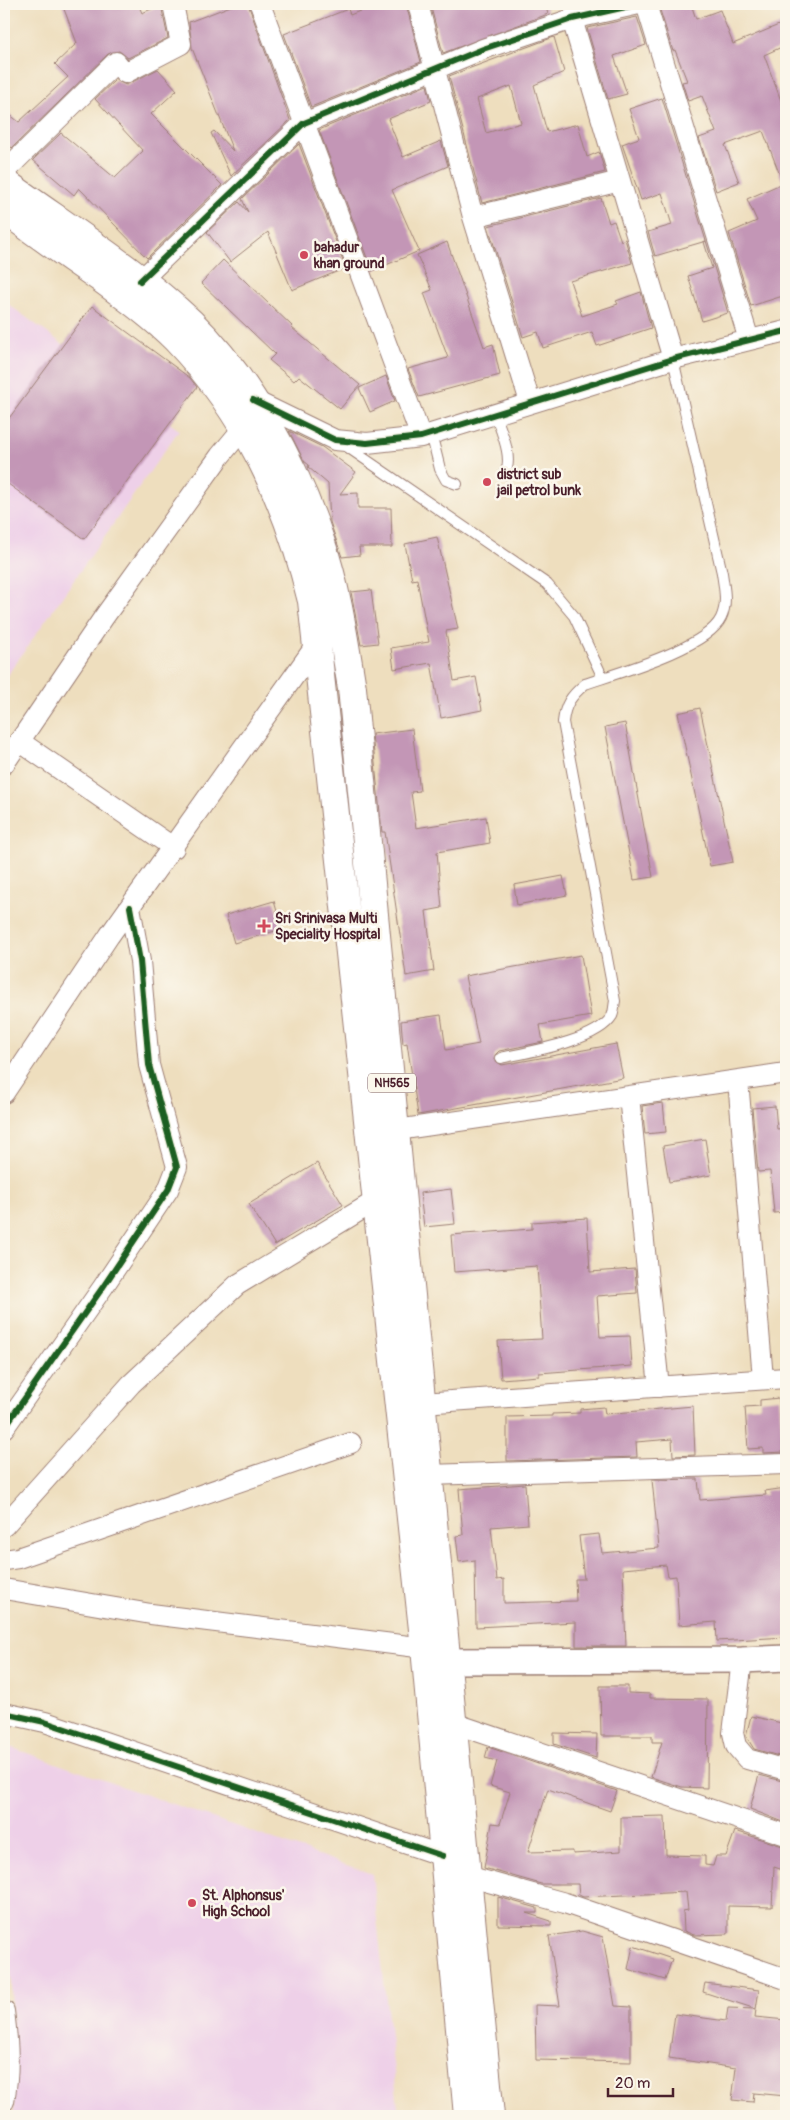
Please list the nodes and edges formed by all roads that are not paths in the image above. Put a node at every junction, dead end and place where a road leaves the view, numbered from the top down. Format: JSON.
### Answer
{"nodes":[{"id":1,"x":173,"y":4,"type":"edge"},
{"id":2,"x":418,"y":4,"type":"edge"},
{"id":3,"x":639,"y":4,"type":"edge"},
{"id":4,"x":646,"y":4,"type":"edge"},
{"id":5,"x":264,"y":5,"type":"edge"},
{"id":6,"x":572,"y":19,"type":"junction"},
{"id":7,"x":436,"y":69,"type":"junction"},
{"id":8,"x":304,"y":124,"type":"junction"},
{"id":9,"x":4,"y":172,"type":"edge"},
{"id":10,"x":620,"y":181,"type":"junction"},
{"id":11,"x":4,"y":182,"type":"edge"},
{"id":12,"x":4,"y":209,"type":"edge"},
{"id":13,"x":473,"y":217,"type":"junction"},
{"id":14,"x":140,"y":280,"type":"junction"},
{"id":15,"x":786,"y":331,"type":"edge"},
{"id":16,"x":749,"y":340,"type":"junction"},
{"id":17,"x":673,"y":359,"type":"junction"},
{"id":18,"x":253,"y":400,"type":"junction"},
{"id":19,"x":530,"y":402,"type":"junction"},
{"id":20,"x":495,"y":413,"type":"junction"},
{"id":21,"x":244,"y":428,"type":"junction"},
{"id":22,"x":426,"y":435,"type":"junction"},
{"id":23,"x":335,"y":440,"type":"junction"},
{"id":24,"x":504,"y":474,"type":"dead end"},
{"id":25,"x":457,"y":484,"type":"dead end"},
{"id":26,"x":317,"y":644,"type":"junction"},
{"id":27,"x":603,"y":678,"type":"junction"},
{"id":28,"x":20,"y":741,"type":"junction"},
{"id":29,"x":4,"y":764,"type":"edge"},
{"id":30,"x":174,"y":848,"type":"junction"},
{"id":31,"x":130,"y":907,"type":"junction"},
{"id":32,"x":501,"y":1058,"type":"dead end"},
{"id":33,"x":786,"y":1073,"type":"edge"},
{"id":34,"x":738,"y":1080,"type":"junction"},
{"id":35,"x":6,"y":1085,"type":"edge"},
{"id":36,"x":629,"y":1096,"type":"junction"},
{"id":37,"x":397,"y":1130,"type":"junction"},
{"id":38,"x":377,"y":1200,"type":"junction"},
{"id":39,"x":786,"y":1378,"type":"edge"},
{"id":40,"x":763,"y":1379,"type":"junction"},
{"id":41,"x":659,"y":1387,"type":"junction"},
{"id":42,"x":422,"y":1403,"type":"junction"},
{"id":43,"x":4,"y":1428,"type":"edge"},
{"id":44,"x":351,"y":1443,"type":"dead end"},
{"id":45,"x":786,"y":1464,"type":"edge"},
{"id":46,"x":428,"y":1475,"type":"junction"},
{"id":47,"x":4,"y":1526,"type":"edge"},
{"id":48,"x":4,"y":1560,"type":"edge"},
{"id":49,"x":4,"y":1589,"type":"edge"},
{"id":50,"x":435,"y":1655,"type":"junction"},
{"id":51,"x":786,"y":1658,"type":"edge"},
{"id":52,"x":742,"y":1660,"type":"junction"},
{"id":53,"x":4,"y":1713,"type":"edge"},
{"id":54,"x":453,"y":1723,"type":"junction"},
{"id":55,"x":786,"y":1770,"type":"edge"},
{"id":56,"x":786,"y":1835,"type":"edge"},
{"id":57,"x":443,"y":1856,"type":"junction"},
{"id":58,"x":467,"y":1876,"type":"junction"},
{"id":59,"x":786,"y":1979,"type":"edge"},
{"id":60,"x":4,"y":2011,"type":"edge"},
{"id":61,"x":4,"y":2100,"type":"edge"},
{"id":62,"x":468,"y":2116,"type":"edge"},
{"id":63,"x":490,"y":2116,"type":"edge"}],
"edges":[{"from":1,"to":9,"type":"street"},
{"from":2,"to":7,"type":"street"},
{"from":3,"to":6,"type":"street"},
{"from":4,"to":16,"type":"street"},
{"from":5,"to":8,"type":"street"},
{"from":6,"to":7,"type":"street"},
{"from":6,"to":10,"type":"street"},
{"from":7,"to":8,"type":"street"},
{"from":7,"to":13,"type":"street"},
{"from":8,"to":14,"type":"street"},
{"from":8,"to":22,"type":"street"},
{"from":10,"to":13,"type":"street"},
{"from":10,"to":17,"type":"street"},
{"from":11,"to":14,"type":"highway","number":"NH565"},
{"from":12,"to":21,"type":"highway","number":"NH565"},
{"from":13,"to":19,"type":"street"},
{"from":14,"to":18,"type":"highway","number":"NH565"},
{"from":15,"to":16,"type":"street"},
{"from":16,"to":17,"type":"street"},
{"from":17,"to":19,"type":"street"},
{"from":17,"to":27,"type":"lane"},
{"from":18,"to":23,"type":"street"},
{"from":18,"to":37,"type":"highway","number":"NH565"},
{"from":19,"to":20,"type":"street"},
{"from":20,"to":22,"type":"street"},
{"from":20,"to":24,"type":"lane"},
{"from":21,"to":26,"type":"highway","number":"NH565"},
{"from":21,"to":28,"type":"street"},
{"from":22,"to":23,"type":"street"},
{"from":22,"to":25,"type":"lane"},
{"from":23,"to":27,"type":"lane"},
{"from":26,"to":30,"type":"street"},
{"from":26,"to":38,"type":"highway","number":"NH565"},
{"from":27,"to":32,"type":"lane"},
{"from":28,"to":29,"type":"street"},
{"from":28,"to":30,"type":"street"},
{"from":30,"to":31,"type":"street"},
{"from":31,"to":35,"type":"street"},
{"from":31,"to":43,"type":"street"},
{"from":33,"to":34,"type":"street"},
{"from":34,"to":36,"type":"street"},
{"from":34,"to":40,"type":"street"},
{"from":36,"to":37,"type":"street"},
{"from":36,"to":41,"type":"street"},
{"from":37,"to":42,"type":"highway","number":"NH565"},
{"from":38,"to":47,"type":"street"},
{"from":38,"to":50,"type":"highway","number":"NH565"},
{"from":39,"to":40,"type":"street"},
{"from":40,"to":41,"type":"street"},
{"from":41,"to":42,"type":"street"},
{"from":42,"to":46,"type":"highway","number":"NH565"},
{"from":44,"to":48,"type":"street"},
{"from":45,"to":46,"type":"street"},
{"from":46,"to":50,"type":"highway","number":"NH565"},
{"from":49,"to":50,"type":"street"},
{"from":50,"to":52,"type":"street"},
{"from":50,"to":54,"type":"highway","number":"NH565"},
{"from":50,"to":57,"type":"highway","number":"NH565"},
{"from":51,"to":52,"type":"street"},
{"from":52,"to":55,"type":"street"},
{"from":53,"to":57,"type":"street"},
{"from":54,"to":56,"type":"street"},
{"from":54,"to":58,"type":"highway","number":"NH565"},
{"from":57,"to":62,"type":"highway","number":"NH565"},
{"from":58,"to":59,"type":"street"},
{"from":58,"to":63,"type":"highway","number":"NH565"},
{"from":60,"to":61,"type":"street"}]}
